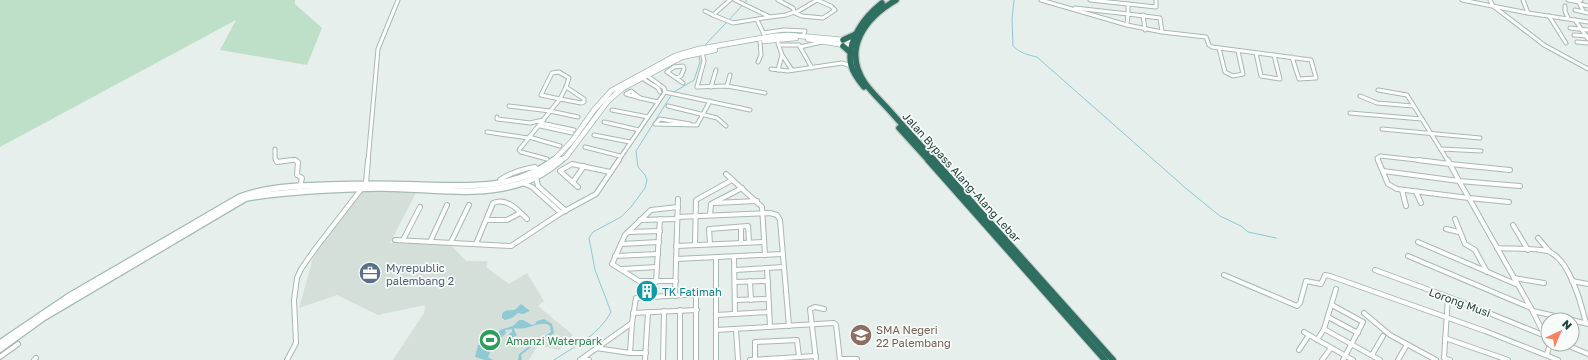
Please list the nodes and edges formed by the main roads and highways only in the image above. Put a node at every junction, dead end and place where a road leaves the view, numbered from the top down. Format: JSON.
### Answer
{"nodes":[{"id":1,"x":887,"y":0,"type":"edge"},
{"id":2,"x":896,"y":0,"type":"edge"},
{"id":3,"x":857,"y":32,"type":"junction"},
{"id":4,"x":854,"y":46,"type":"junction"},
{"id":5,"x":1083,"y":332,"type":"junction"},
{"id":6,"x":1105,"y":360,"type":"edge"},
{"id":7,"x":1113,"y":360,"type":"edge"}],
"edges":[{"from":1,"to":3,"type":"highway","name":"Jalan Bypass Alang-Alang Lebar"},
{"from":2,"to":4,"type":"highway"},
{"from":3,"to":4,"type":"highway","name":"Jalan Bypass Alang-Alang Lebar"},
{"from":3,"to":4,"type":"highway"},
{"from":4,"to":5,"type":"highway","name":"Jalan Bypass Alang-Alang Lebar"},
{"from":4,"to":5,"type":"highway","name":"Jalan Bypass Alang-Alang Lebar"},
{"from":5,"to":6,"type":"highway","name":"Jalan Bypass Alang-Alang Lebar"},
{"from":5,"to":7,"type":"highway","name":"Jalan Bypass Alang-Alang Lebar"}]}
